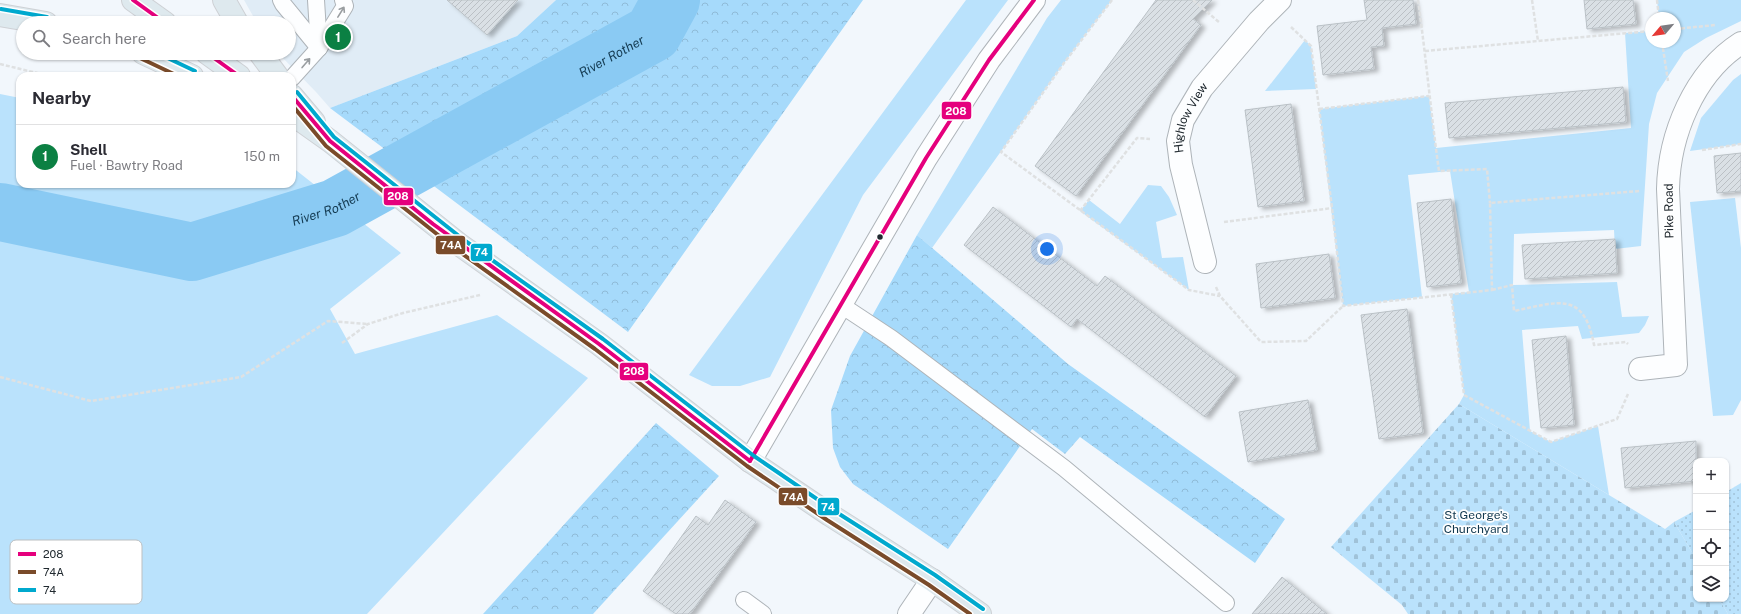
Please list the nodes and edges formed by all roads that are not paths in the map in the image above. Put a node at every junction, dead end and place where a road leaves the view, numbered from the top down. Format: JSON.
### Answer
{"nodes":[{"id":1,"x":132,"y":0,"type":"edge"},
{"id":2,"x":224,"y":0,"type":"edge"},
{"id":3,"x":281,"y":0,"type":"edge"},
{"id":4,"x":316,"y":0,"type":"edge"},
{"id":5,"x":343,"y":0,"type":"edge"},
{"id":6,"x":1034,"y":0,"type":"edge"},
{"id":7,"x":1276,"y":4,"type":"edge"},
{"id":8,"x":0,"y":15,"type":"edge"},
{"id":9,"x":155,"y":16,"type":"edge"},
{"id":10,"x":234,"y":16,"type":"edge"},
{"id":11,"x":293,"y":16,"type":"edge"},
{"id":12,"x":16,"y":18,"type":"edge"},
{"id":13,"x":296,"y":20,"type":"edge"},
{"id":14,"x":1741,"y":43,"type":"edge"},
{"id":15,"x":319,"y":48,"type":"junction"},
{"id":16,"x":158,"y":60,"type":"edge"},
{"id":17,"x":217,"y":60,"type":"edge"},
{"id":18,"x":265,"y":60,"type":"edge"},
{"id":19,"x":183,"y":72,"type":"edge"},
{"id":20,"x":233,"y":72,"type":"edge"},
{"id":21,"x":274,"y":72,"type":"edge"},
{"id":22,"x":296,"y":74,"type":"edge"},
{"id":23,"x":296,"y":101,"type":"edge"},
{"id":24,"x":296,"y":117,"type":"edge"},
{"id":25,"x":296,"y":125,"type":"edge"},
{"id":26,"x":330,"y":141,"type":"junction"},
{"id":27,"x":1205,"y":262,"type":"road end"},
{"id":28,"x":841,"y":305,"type":"junction"},
{"id":29,"x":1640,"y":369,"type":"road end"},
{"id":30,"x":750,"y":461,"type":"junction"},
{"id":31,"x":932,"y":580,"type":"junction"},
{"id":32,"x":744,"y":600,"type":"dead end"},
{"id":33,"x":1226,"y":603,"type":"dead end"},
{"id":34,"x":762,"y":614,"type":"edge"},
{"id":35,"x":909,"y":614,"type":"edge"},
{"id":36,"x":980,"y":614,"type":"edge"}],
"edges":[{"from":1,"to":9,"type":"main road"},
{"from":2,"to":10,"type":"main road"},
{"from":3,"to":11,"type":"lane"},
{"from":4,"to":15,"type":"lane"},
{"from":15,"to":5,"type":"lane","one_way":true},
{"from":6,"to":28,"type":"street"},
{"from":7,"to":27,"type":"street","name":"Highlow View"},
{"from":8,"to":12,"type":"main road"},
{"from":13,"to":15,"type":"lane"},
{"from":14,"to":29,"type":"street","name":"Pike Road"},
{"from":22,"to":15,"type":"lane","one_way":true},
{"from":16,"to":19,"type":"main road"},
{"from":17,"to":20,"type":"main road"},
{"from":18,"to":21,"type":"main road"},
{"from":23,"to":26,"type":"main road"},
{"from":24,"to":26,"type":"main road"},
{"from":25,"to":26,"type":"main road"},
{"from":26,"to":30,"type":"main road"},
{"from":28,"to":30,"type":"street"},
{"from":28,"to":33,"type":"lane"},
{"from":30,"to":31,"type":"main road"},
{"from":31,"to":35,"type":"street"},
{"from":31,"to":36,"type":"main road"},
{"from":32,"to":34,"type":"lane"}]}
